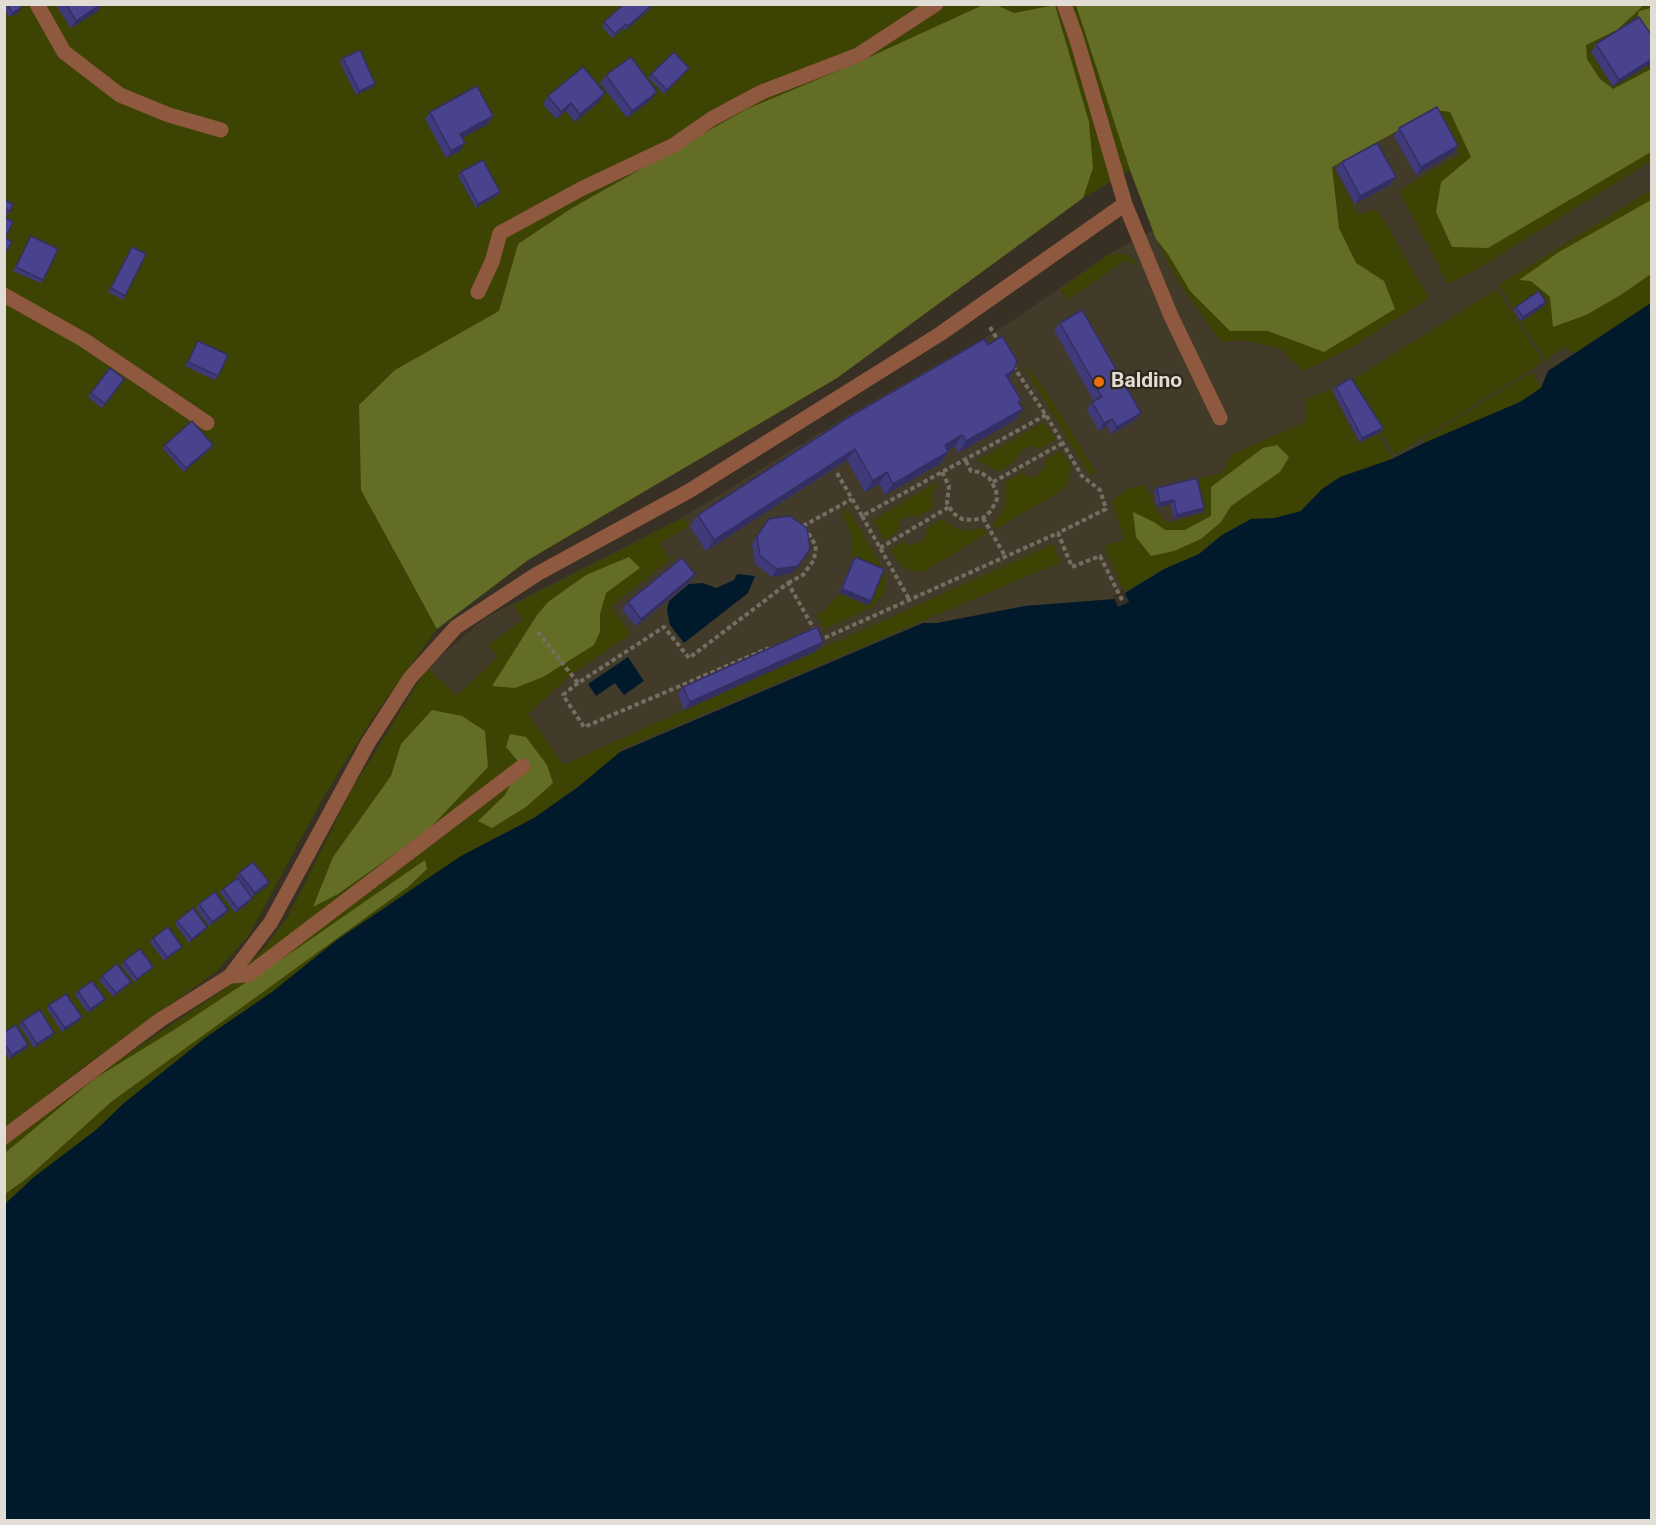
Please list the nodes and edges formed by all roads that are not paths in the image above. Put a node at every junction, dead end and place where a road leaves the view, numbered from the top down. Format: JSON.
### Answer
{"nodes":[{"id":1,"x":37,"y":4,"type":"edge"},
{"id":2,"x":936,"y":4,"type":"edge"},
{"id":3,"x":1064,"y":4,"type":"edge"},
{"id":4,"x":221,"y":130,"type":"dead end"},
{"id":5,"x":1125,"y":204,"type":"junction"},
{"id":6,"x":478,"y":292,"type":"dead end"},
{"id":7,"x":4,"y":295,"type":"edge"},
{"id":8,"x":1220,"y":418,"type":"dead end"},
{"id":9,"x":207,"y":423,"type":"dead end"},
{"id":10,"x":523,"y":766,"type":"dead end"},
{"id":11,"x":230,"y":976,"type":"junction"},
{"id":12,"x":4,"y":1137,"type":"edge"}],
"edges":[{"from":1,"to":4,"type":"lane"},
{"from":2,"to":6,"type":"lane"},
{"from":3,"to":5,"type":"lane"},
{"from":5,"to":8,"type":"lane"},
{"from":5,"to":11,"type":"lane"},
{"from":7,"to":9,"type":"lane"},
{"from":10,"to":11,"type":"lane"},
{"from":11,"to":12,"type":"lane"}]}
